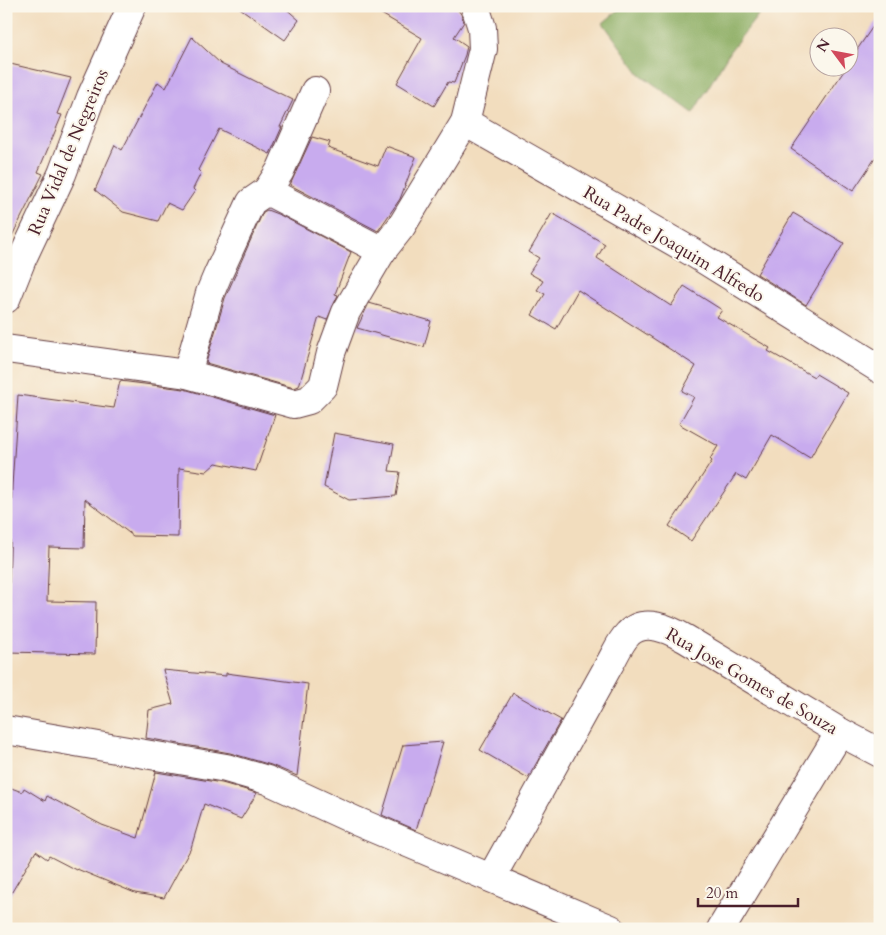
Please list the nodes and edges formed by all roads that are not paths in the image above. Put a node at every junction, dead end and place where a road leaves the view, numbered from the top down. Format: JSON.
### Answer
{"nodes":[{"id":1,"x":132,"y":6,"type":"edge"},
{"id":2,"x":475,"y":6,"type":"edge"},
{"id":3,"x":314,"y":91,"type":"dead end"},
{"id":4,"x":465,"y":122,"type":"junction"},
{"id":5,"x":268,"y":191,"type":"junction"},
{"id":6,"x":382,"y":252,"type":"junction"},
{"id":7,"x":6,"y":299,"type":"edge"},
{"id":8,"x":6,"y":349,"type":"edge"},
{"id":9,"x":880,"y":369,"type":"edge"},
{"id":10,"x":187,"y":374,"type":"junction"},
{"id":11,"x":6,"y":730,"type":"edge"},
{"id":12,"x":840,"y":732,"type":"junction"},
{"id":13,"x":880,"y":753,"type":"edge"},
{"id":14,"x":491,"y":878,"type":"junction"},
{"id":15,"x":611,"y":929,"type":"edge"},
{"id":16,"x":721,"y":929,"type":"edge"}],
"edges":[{"from":1,"to":7,"type":"street","name":"Rua Vidal de Negreiros"},
{"from":2,"to":4,"type":"street"},
{"from":3,"to":5,"type":"street"},
{"from":4,"to":6,"type":"street"},
{"from":4,"to":9,"type":"street","name":"Rua Padre Joaquim Alfredo"},
{"from":5,"to":6,"type":"street"},
{"from":5,"to":10,"type":"street"},
{"from":6,"to":10,"type":"street"},
{"from":8,"to":10,"type":"street"},
{"from":11,"to":14,"type":"street"},
{"from":12,"to":13,"type":"street","name":"Rua Jose Gomes de Souza"},
{"from":12,"to":14,"type":"street","name":"Rua Jose Gomes de Souza"},
{"from":12,"to":16,"type":"street"},
{"from":14,"to":15,"type":"street"}]}
